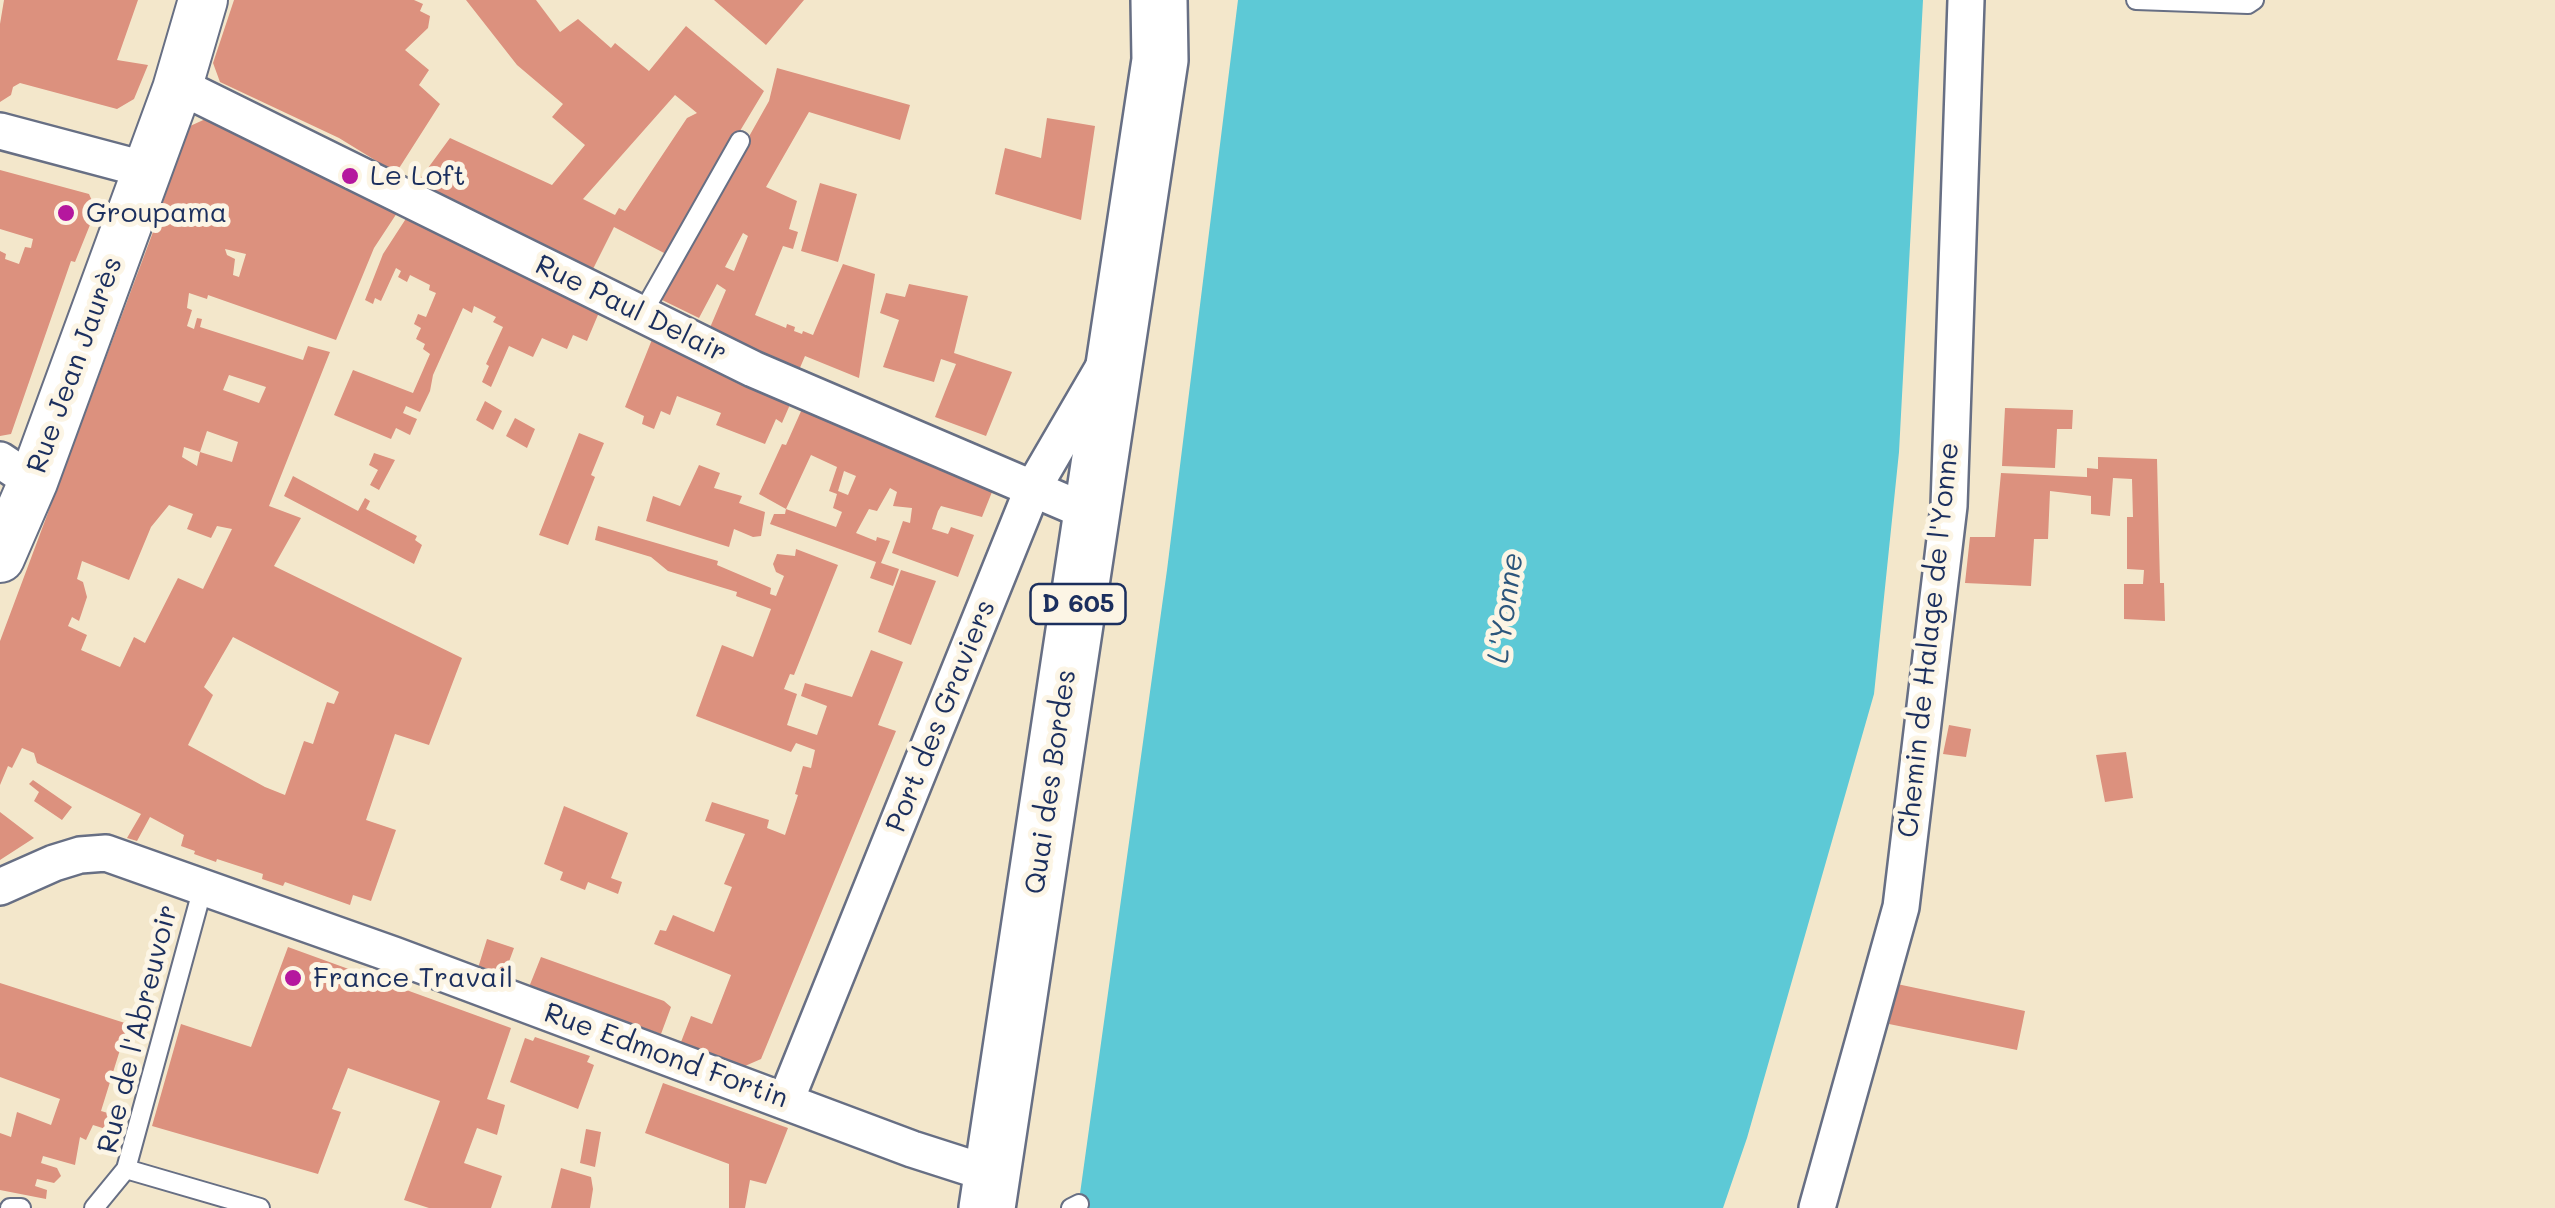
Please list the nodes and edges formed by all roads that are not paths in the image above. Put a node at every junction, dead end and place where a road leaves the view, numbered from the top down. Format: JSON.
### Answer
{"nodes":[{"id":1,"x":203,"y":0,"type":"edge"},
{"id":2,"x":1159,"y":0,"type":"edge"},
{"id":3,"x":1966,"y":0,"type":"edge"},
{"id":4,"x":2136,"y":0,"type":"edge"},
{"id":5,"x":2254,"y":0,"type":"edge"},
{"id":6,"x":177,"y":89,"type":"junction"},
{"id":7,"x":0,"y":131,"type":"edge"},
{"id":8,"x":740,"y":141,"type":"dead end"},
{"id":9,"x":147,"y":170,"type":"junction"},
{"id":10,"x":642,"y":314,"type":"junction"},
{"id":11,"x":1118,"y":344,"type":"junction"},
{"id":12,"x":16,"y":471,"type":"edge"},
{"id":13,"x":1033,"y":488,"type":"junction"},
{"id":14,"x":1092,"y":514,"type":"junction"},
{"id":15,"x":0,"y":558,"type":"edge"},
{"id":16,"x":0,"y":887,"type":"edge"},
{"id":17,"x":203,"y":888,"type":"junction"},
{"id":18,"x":786,"y":1100,"type":"junction"},
{"id":19,"x":126,"y":1169,"type":"junction"},
{"id":20,"x":990,"y":1192,"type":"edge"},
{"id":21,"x":10,"y":1208,"type":"edge"},
{"id":22,"x":21,"y":1208,"type":"edge"},
{"id":23,"x":94,"y":1208,"type":"edge"},
{"id":24,"x":260,"y":1208,"type":"edge"},
{"id":25,"x":1816,"y":1208,"type":"edge"}],
"edges":[{"from":1,"to":6,"type":"main road","name":"Rue Jean Jaurès"},
{"from":2,"to":11,"type":"main road","name":"Quai des Bordes","number":"D 605"},
{"from":3,"to":25,"type":"street","name":"Chemin de Halage de l'Yonne"},
{"from":4,"to":5,"type":"lane"},
{"from":6,"to":9,"type":"main road","name":"Rue Jean Jaurès"},
{"from":6,"to":10,"type":"street","name":"Rue Paul Delair"},
{"from":7,"to":9,"type":"street"},
{"from":8,"to":10,"type":"lane"},
{"from":9,"to":12,"type":"main road","name":"Rue Jean Jaurès"},
{"from":10,"to":13,"type":"street","name":"Rue Paul Delair"},
{"from":11,"to":13,"type":"street","name":"Port des Graviers"},
{"from":11,"to":14,"type":"main road","name":"Quai des Bordes","number":"D 605"},
{"from":12,"to":15,"type":"main road","name":"Rue Jean Jaurès"},
{"from":13,"to":14,"type":"street","name":"Rue Paul Delair"},
{"from":13,"to":18,"type":"street","name":"Port des Graviers"},
{"from":14,"to":20,"type":"main road","name":"Quai des Bordes","number":"D 605"},
{"from":16,"to":17,"type":"street","name":"Rue Edmond Fortin"},
{"from":17,"to":18,"type":"street","name":"Rue Edmond Fortin"},
{"from":17,"to":19,"type":"lane","name":"Rue de l'Abreuvoir"},
{"from":18,"to":20,"type":"street","name":"Rue Edmond Fortin"},
{"from":19,"to":23,"type":"lane"},
{"from":19,"to":24,"type":"lane","name":"Rue de l'Abreuvoir"},
{"from":21,"to":22,"type":"lane"}]}
